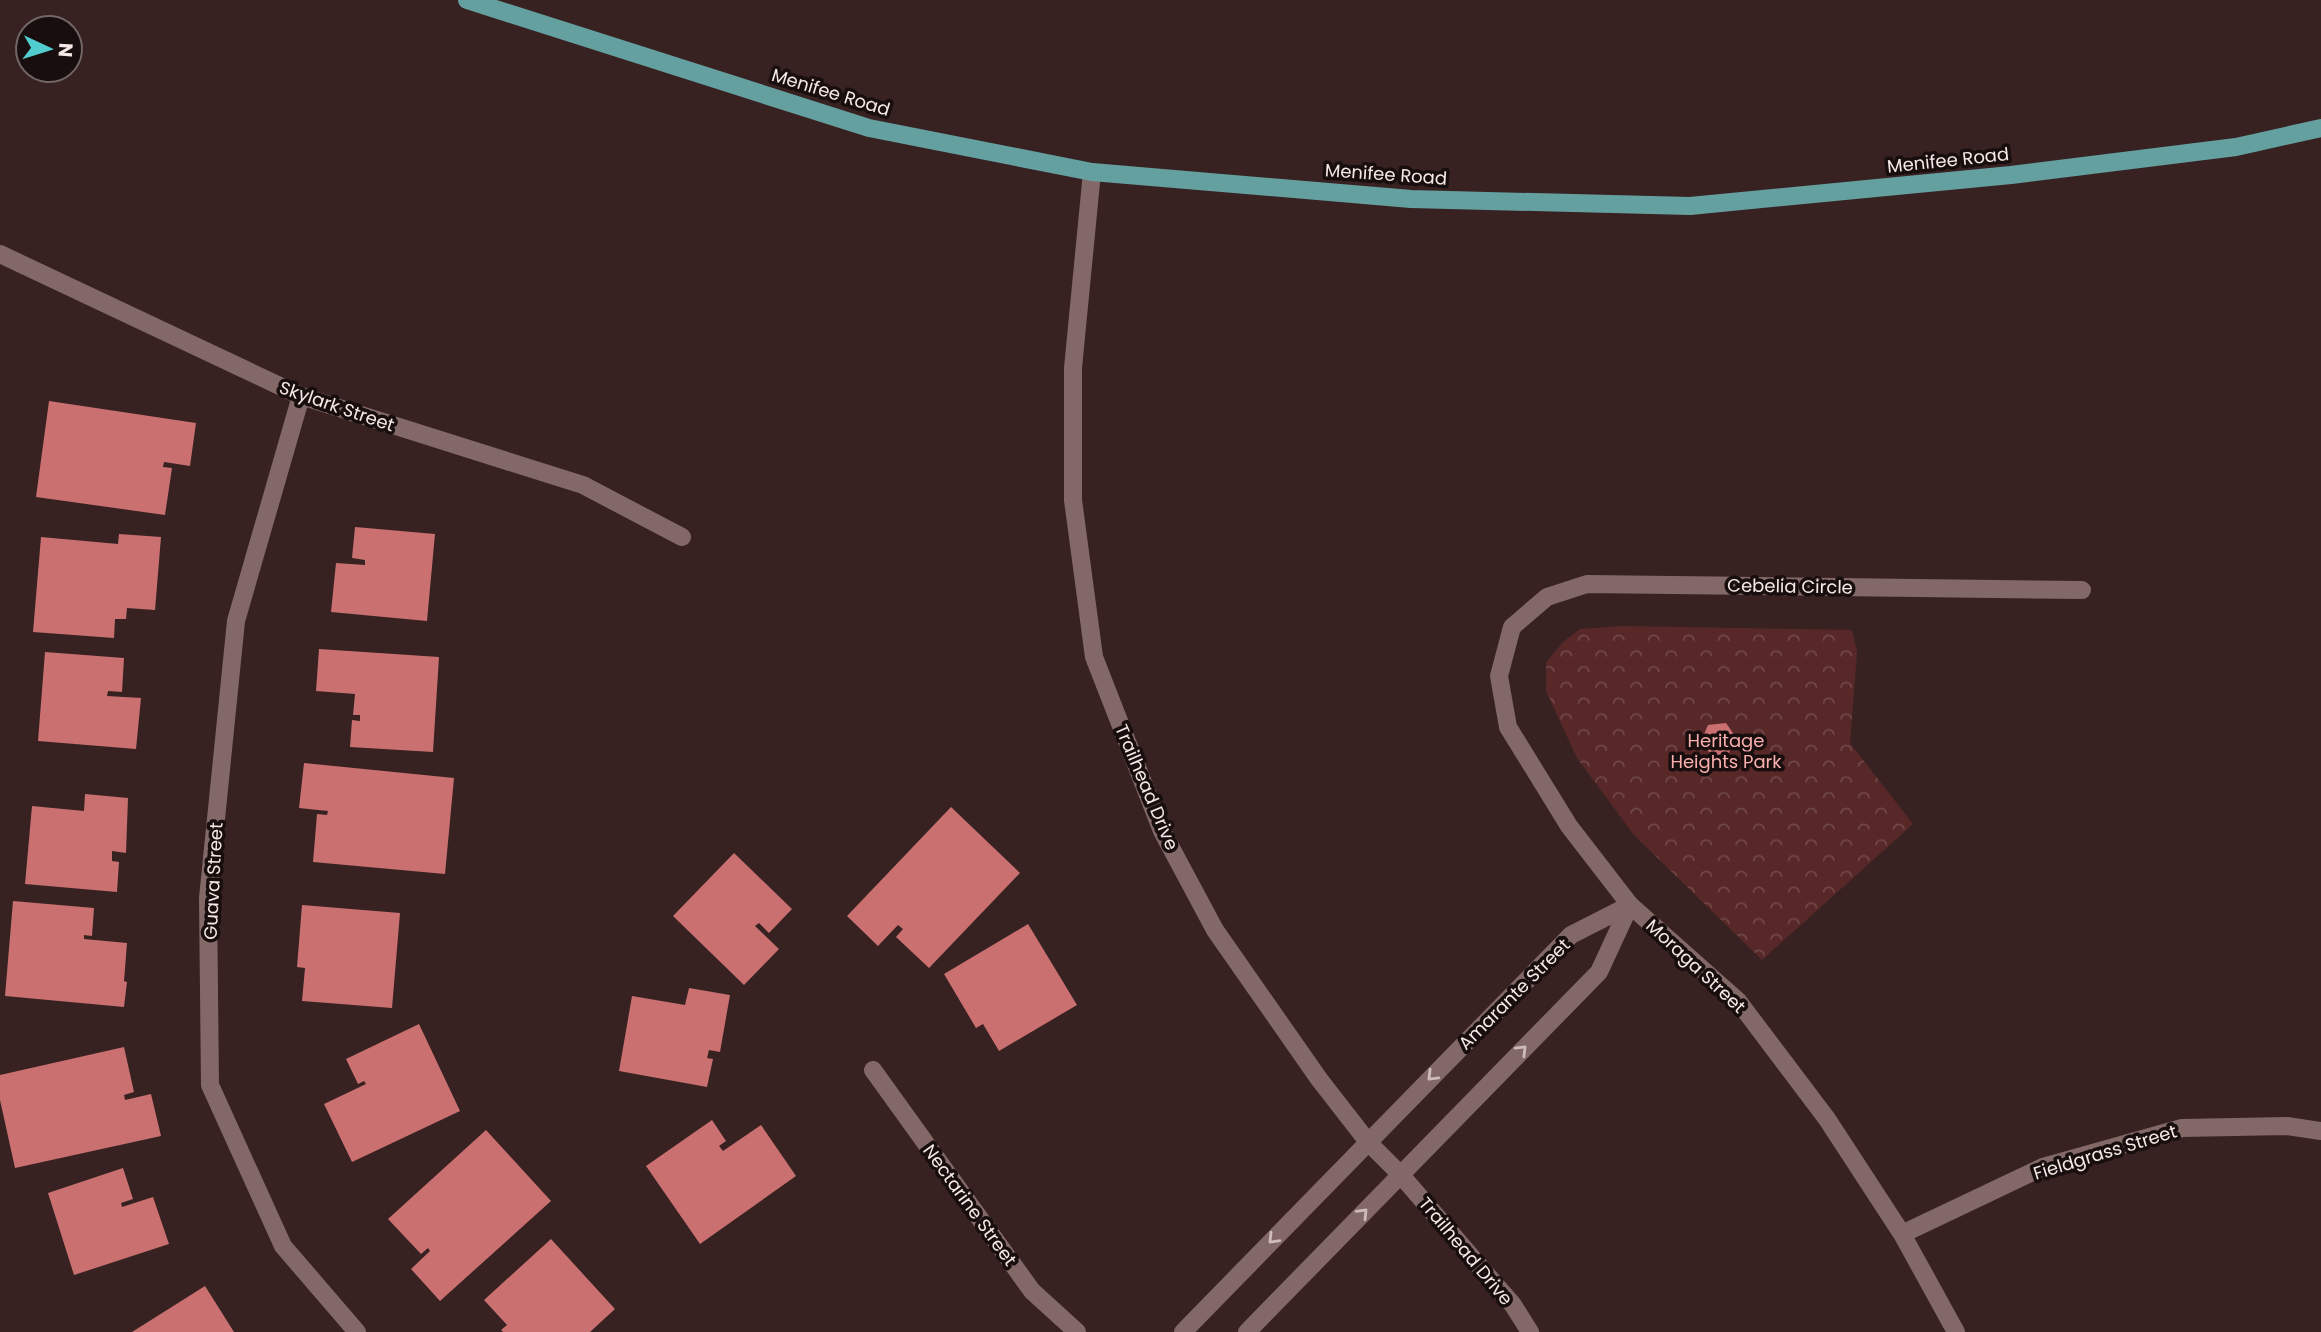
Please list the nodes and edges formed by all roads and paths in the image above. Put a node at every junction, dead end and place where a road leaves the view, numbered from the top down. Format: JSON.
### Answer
{"nodes":[{"id":1,"x":467,"y":0,"type":"edge"},
{"id":2,"x":2321,"y":128,"type":"edge"},
{"id":3,"x":1092,"y":173,"type":"junction"},
{"id":4,"x":0,"y":254,"type":"edge"},
{"id":5,"x":300,"y":396,"type":"junction"},
{"id":6,"x":682,"y":537,"type":"dead end"},
{"id":7,"x":2082,"y":590,"type":"dead end"},
{"id":8,"x":1511,"y":627,"type":"joint"},
{"id":9,"x":1630,"y":905,"type":"junction"},
{"id":10,"x":873,"y":1070,"type":"dead end"},
{"id":11,"x":2321,"y":1131,"type":"edge"},
{"id":12,"x":1368,"y":1142,"type":"junction"},
{"id":13,"x":1400,"y":1174,"type":"junction"},
{"id":14,"x":1902,"y":1234,"type":"junction"},
{"id":15,"x":357,"y":1332,"type":"edge"},
{"id":16,"x":1077,"y":1332,"type":"edge"},
{"id":17,"x":1183,"y":1332,"type":"edge"},
{"id":18,"x":1247,"y":1332,"type":"edge"},
{"id":19,"x":1530,"y":1332,"type":"edge"},
{"id":20,"x":1956,"y":1332,"type":"edge"}],
"edges":[{"from":1,"to":3,"type":"main road","name":"Menifee Road"},
{"from":2,"to":3,"type":"main road","name":"Menifee Road"},
{"from":3,"to":12,"type":"street","name":"Trailhead Drive"},
{"from":4,"to":5,"type":"street","name":"Skylark Street"},
{"from":5,"to":6,"type":"street","name":"Skylark Street"},
{"from":5,"to":15,"type":"street","name":"Guava Street"},
{"from":7,"to":8,"type":"street","name":"Cebelia Circle"},
{"from":8,"to":9,"type":"street","name":"Moraga Street"},
{"from":9,"to":12,"type":"street","name":"Amarante Street","one_way":true},
{"from":13,"to":9,"type":"street","one_way":true},
{"from":9,"to":14,"type":"street","name":"Moraga Street"},
{"from":10,"to":16,"type":"street","name":"Nectarine Street"},
{"from":11,"to":14,"type":"street","name":"Fieldgrass Street"},
{"from":12,"to":13,"type":"street","name":"Trailhead Drive"},
{"from":12,"to":17,"type":"street","name":"Amarante Street","one_way":true},
{"from":18,"to":13,"type":"street","one_way":true},
{"from":13,"to":19,"type":"street","name":"Trailhead Drive"},
{"from":14,"to":20,"type":"street","name":"Moraga Street"}]}
